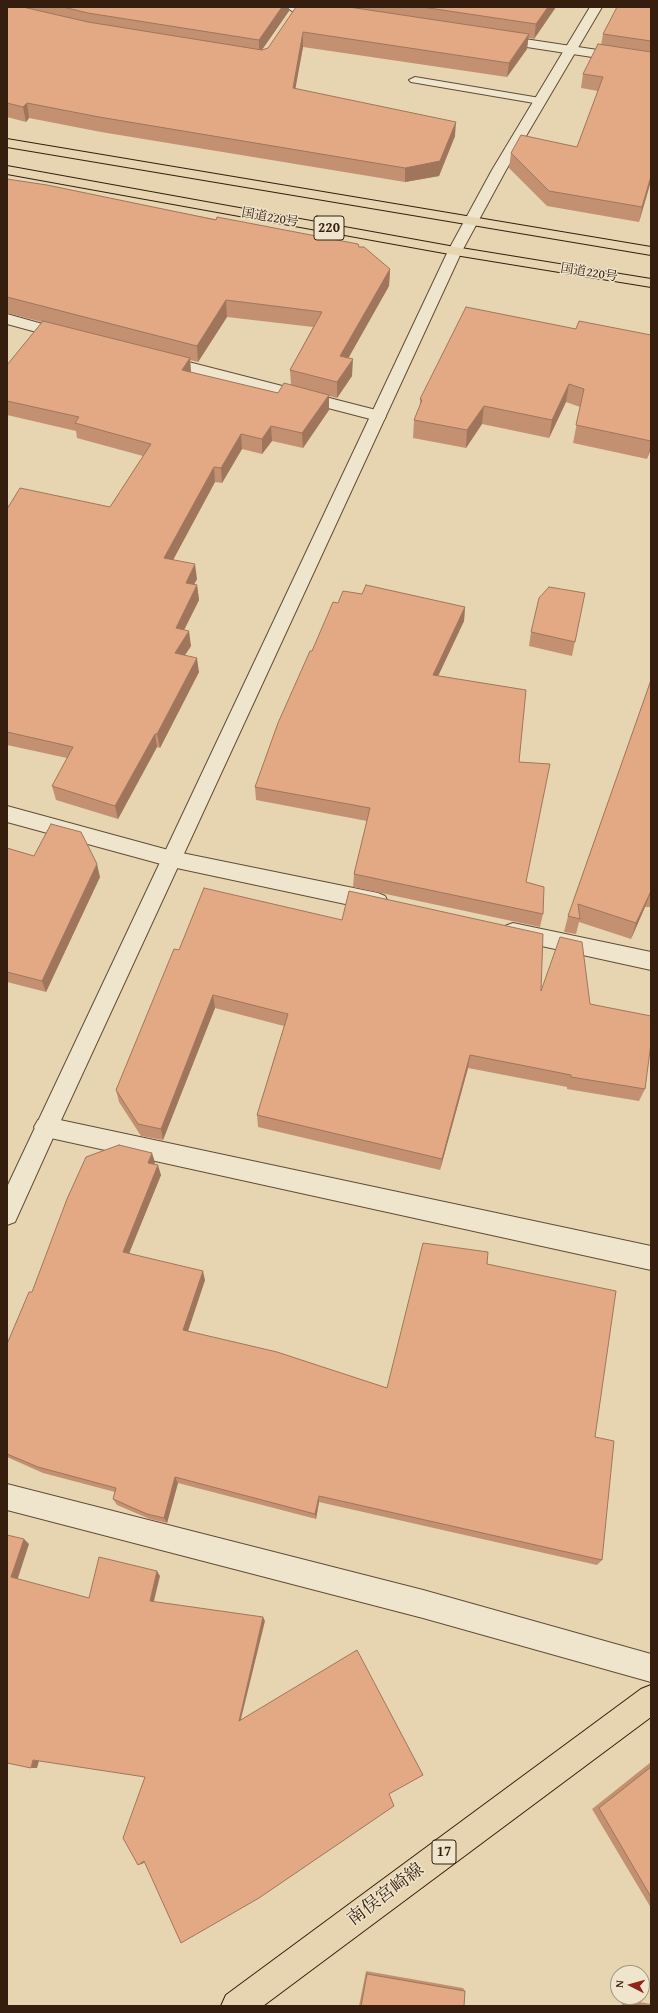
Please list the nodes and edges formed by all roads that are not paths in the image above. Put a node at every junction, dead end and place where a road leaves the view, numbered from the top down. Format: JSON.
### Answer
{"nodes":[{"id":1,"x":596,"y":7,"type":"edge"},
{"id":2,"x":295,"y":8,"type":"edge"},
{"id":3,"x":337,"y":13,"type":"edge"},
{"id":4,"x":290,"y":21,"type":"edge"},
{"id":5,"x":484,"y":37,"type":"edge"},
{"id":6,"x":570,"y":51,"type":"junction"},
{"id":7,"x":651,"y":62,"type":"edge"},
{"id":8,"x":415,"y":80,"type":"dead end"},
{"id":9,"x":540,"y":101,"type":"junction"},
{"id":10,"x":7,"y":143,"type":"edge"},
{"id":11,"x":7,"y":170,"type":"edge"},
{"id":12,"x":470,"y":222,"type":"junction"},
{"id":13,"x":455,"y":251,"type":"junction"},
{"id":14,"x":651,"y":252,"type":"edge"},
{"id":15,"x":651,"y":283,"type":"edge"},
{"id":16,"x":7,"y":320,"type":"edge"},
{"id":17,"x":82,"y":339,"type":"edge"},
{"id":18,"x":150,"y":357,"type":"edge"},
{"id":19,"x":378,"y":416,"type":"junction"},
{"id":20,"x":7,"y":814,"type":"edge"},
{"id":21,"x":172,"y":859,"type":"junction"},
{"id":22,"x":397,"y":906,"type":"edge"},
{"id":23,"x":496,"y":928,"type":"edge"},
{"id":24,"x":651,"y":961,"type":"edge"},
{"id":25,"x":46,"y":1127,"type":"junction"},
{"id":26,"x":7,"y":1214,"type":"edge"},
{"id":27,"x":651,"y":1258,"type":"edge"},
{"id":28,"x":7,"y":1497,"type":"edge"},
{"id":29,"x":651,"y":1668,"type":"edge"},
{"id":30,"x":651,"y":1699,"type":"edge"},
{"id":31,"x":237,"y":2006,"type":"edge"}],
"edges":[{"from":1,"to":6,"type":"street"},
{"from":2,"to":3,"type":"street"},
{"from":2,"to":4,"type":"lane"},
{"from":5,"to":6,"type":"street"},
{"from":6,"to":7,"type":"street"},
{"from":6,"to":9,"type":"street"},
{"from":8,"to":9,"type":"lane"},
{"from":9,"to":12,"type":"street"},
{"from":10,"to":12,"type":"main road","name":"国道220号","number":"220"},
{"from":11,"to":13,"type":"main road","name":"国道220号","number":"220"},
{"from":12,"to":13,"type":"street"},
{"from":12,"to":14,"type":"main road","name":"国道220号","number":"220"},
{"from":13,"to":15,"type":"main road","name":"国道220号","number":"220"},
{"from":13,"to":19,"type":"street"},
{"from":16,"to":17,"type":"street"},
{"from":18,"to":19,"type":"street"},
{"from":19,"to":21,"type":"street"},
{"from":20,"to":21,"type":"street"},
{"from":21,"to":22,"type":"street"},
{"from":21,"to":25,"type":"street"},
{"from":23,"to":24,"type":"street"},
{"from":25,"to":26,"type":"street"},
{"from":25,"to":27,"type":"street"},
{"from":28,"to":29,"type":"street"},
{"from":30,"to":31,"type":"main road","name":"南俣宮崎線","number":"17"}]}
